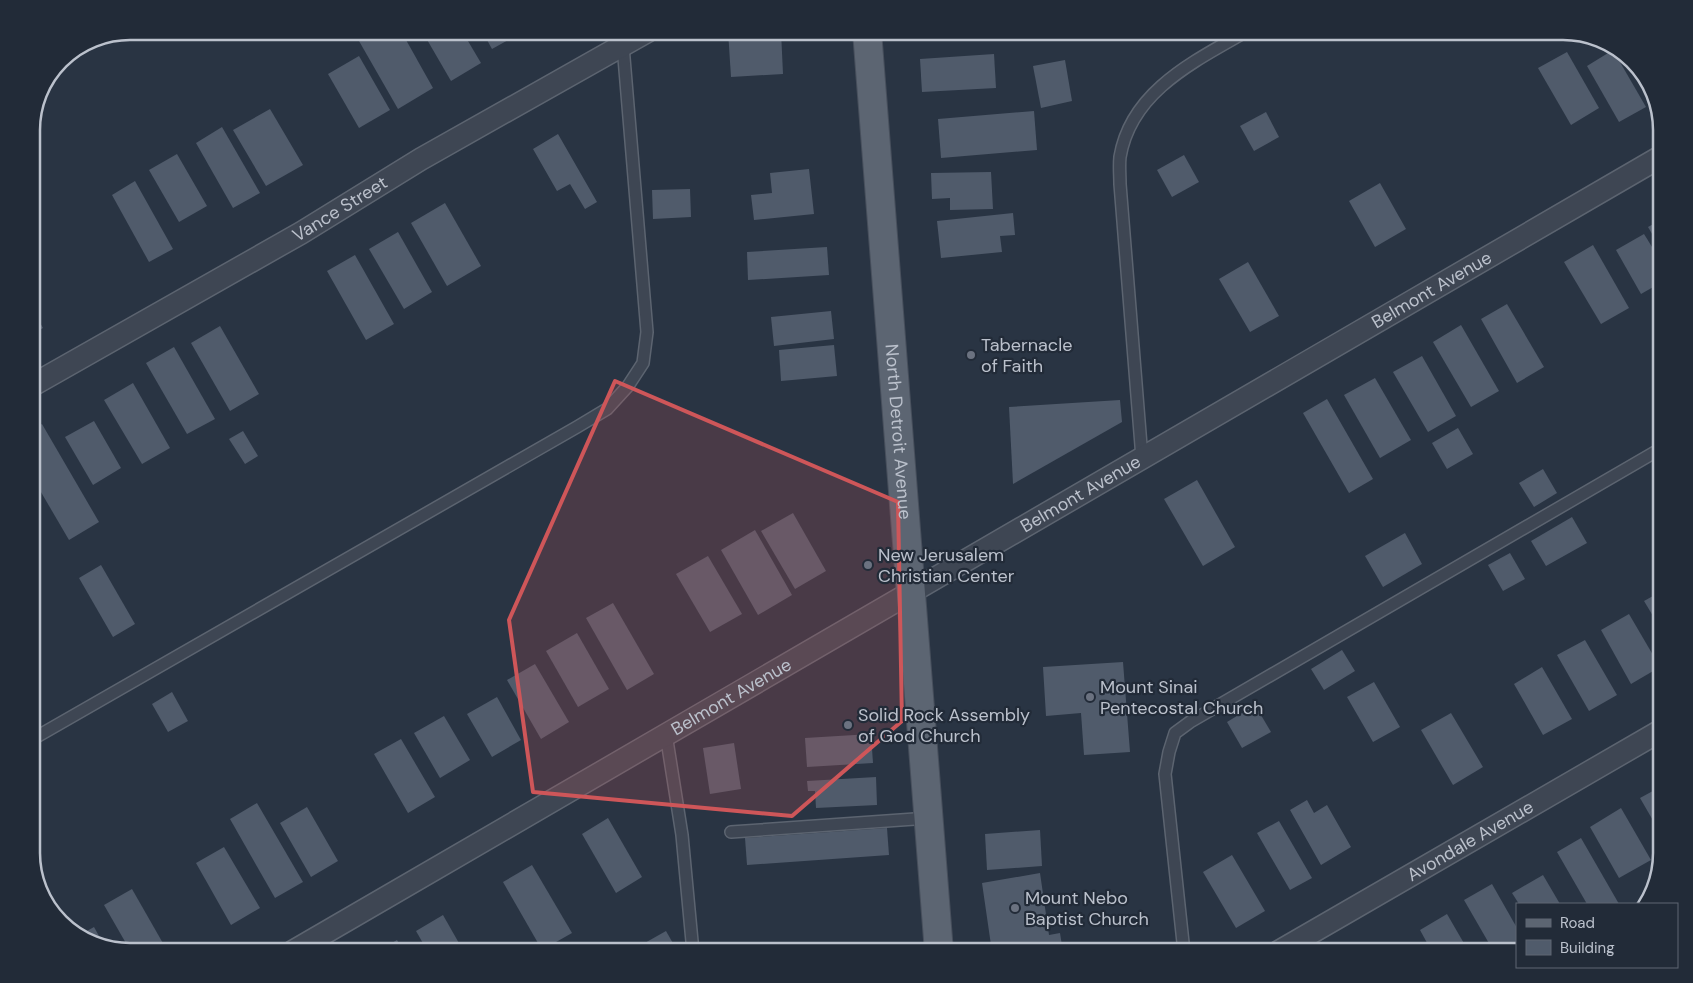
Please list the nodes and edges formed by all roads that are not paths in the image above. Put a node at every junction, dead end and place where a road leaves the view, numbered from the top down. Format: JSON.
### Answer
{"nodes":[{"id":1,"x":633,"y":40,"type":"edge"},
{"id":2,"x":868,"y":40,"type":"edge"},
{"id":3,"x":1231,"y":40,"type":"edge"},
{"id":4,"x":623,"y":46,"type":"junction"},
{"id":5,"x":1653,"y":161,"type":"edge"},
{"id":6,"x":40,"y":381,"type":"edge"},
{"id":7,"x":1653,"y":453,"type":"edge"},
{"id":8,"x":1142,"y":458,"type":"junction"},
{"id":9,"x":911,"y":592,"type":"junction"},
{"id":10,"x":666,"y":734,"type":"junction"},
{"id":11,"x":40,"y":735,"type":"edge"},
{"id":12,"x":1653,"y":735,"type":"edge"},
{"id":13,"x":929,"y":818,"type":"junction"},
{"id":14,"x":731,"y":832,"type":"dead end"},
{"id":15,"x":307,"y":943,"type":"edge"},
{"id":16,"x":692,"y":943,"type":"edge"},
{"id":17,"x":938,"y":943,"type":"edge"},
{"id":18,"x":1183,"y":943,"type":"edge"},
{"id":19,"x":1294,"y":943,"type":"edge"}],
"edges":[{"from":1,"to":4,"type":"street","name":"Vance Street"},
{"from":2,"to":9,"type":"main road","name":"North Detroit Avenue"},
{"from":3,"to":8,"type":"lane"},
{"from":4,"to":6,"type":"street","name":"Vance Street"},
{"from":4,"to":11,"type":"lane"},
{"from":5,"to":8,"type":"street","name":"Belmont Avenue"},
{"from":7,"to":18,"type":"lane"},
{"from":8,"to":9,"type":"street","name":"Belmont Avenue"},
{"from":9,"to":10,"type":"street","name":"Belmont Avenue"},
{"from":9,"to":13,"type":"main road","name":"North Detroit Avenue"},
{"from":10,"to":15,"type":"street","name":"Belmont Avenue"},
{"from":10,"to":16,"type":"lane"},
{"from":12,"to":19,"type":"street","name":"Avondale Avenue"},
{"from":13,"to":14,"type":"lane"},
{"from":13,"to":17,"type":"main road","name":"North Detroit Avenue"}]}
